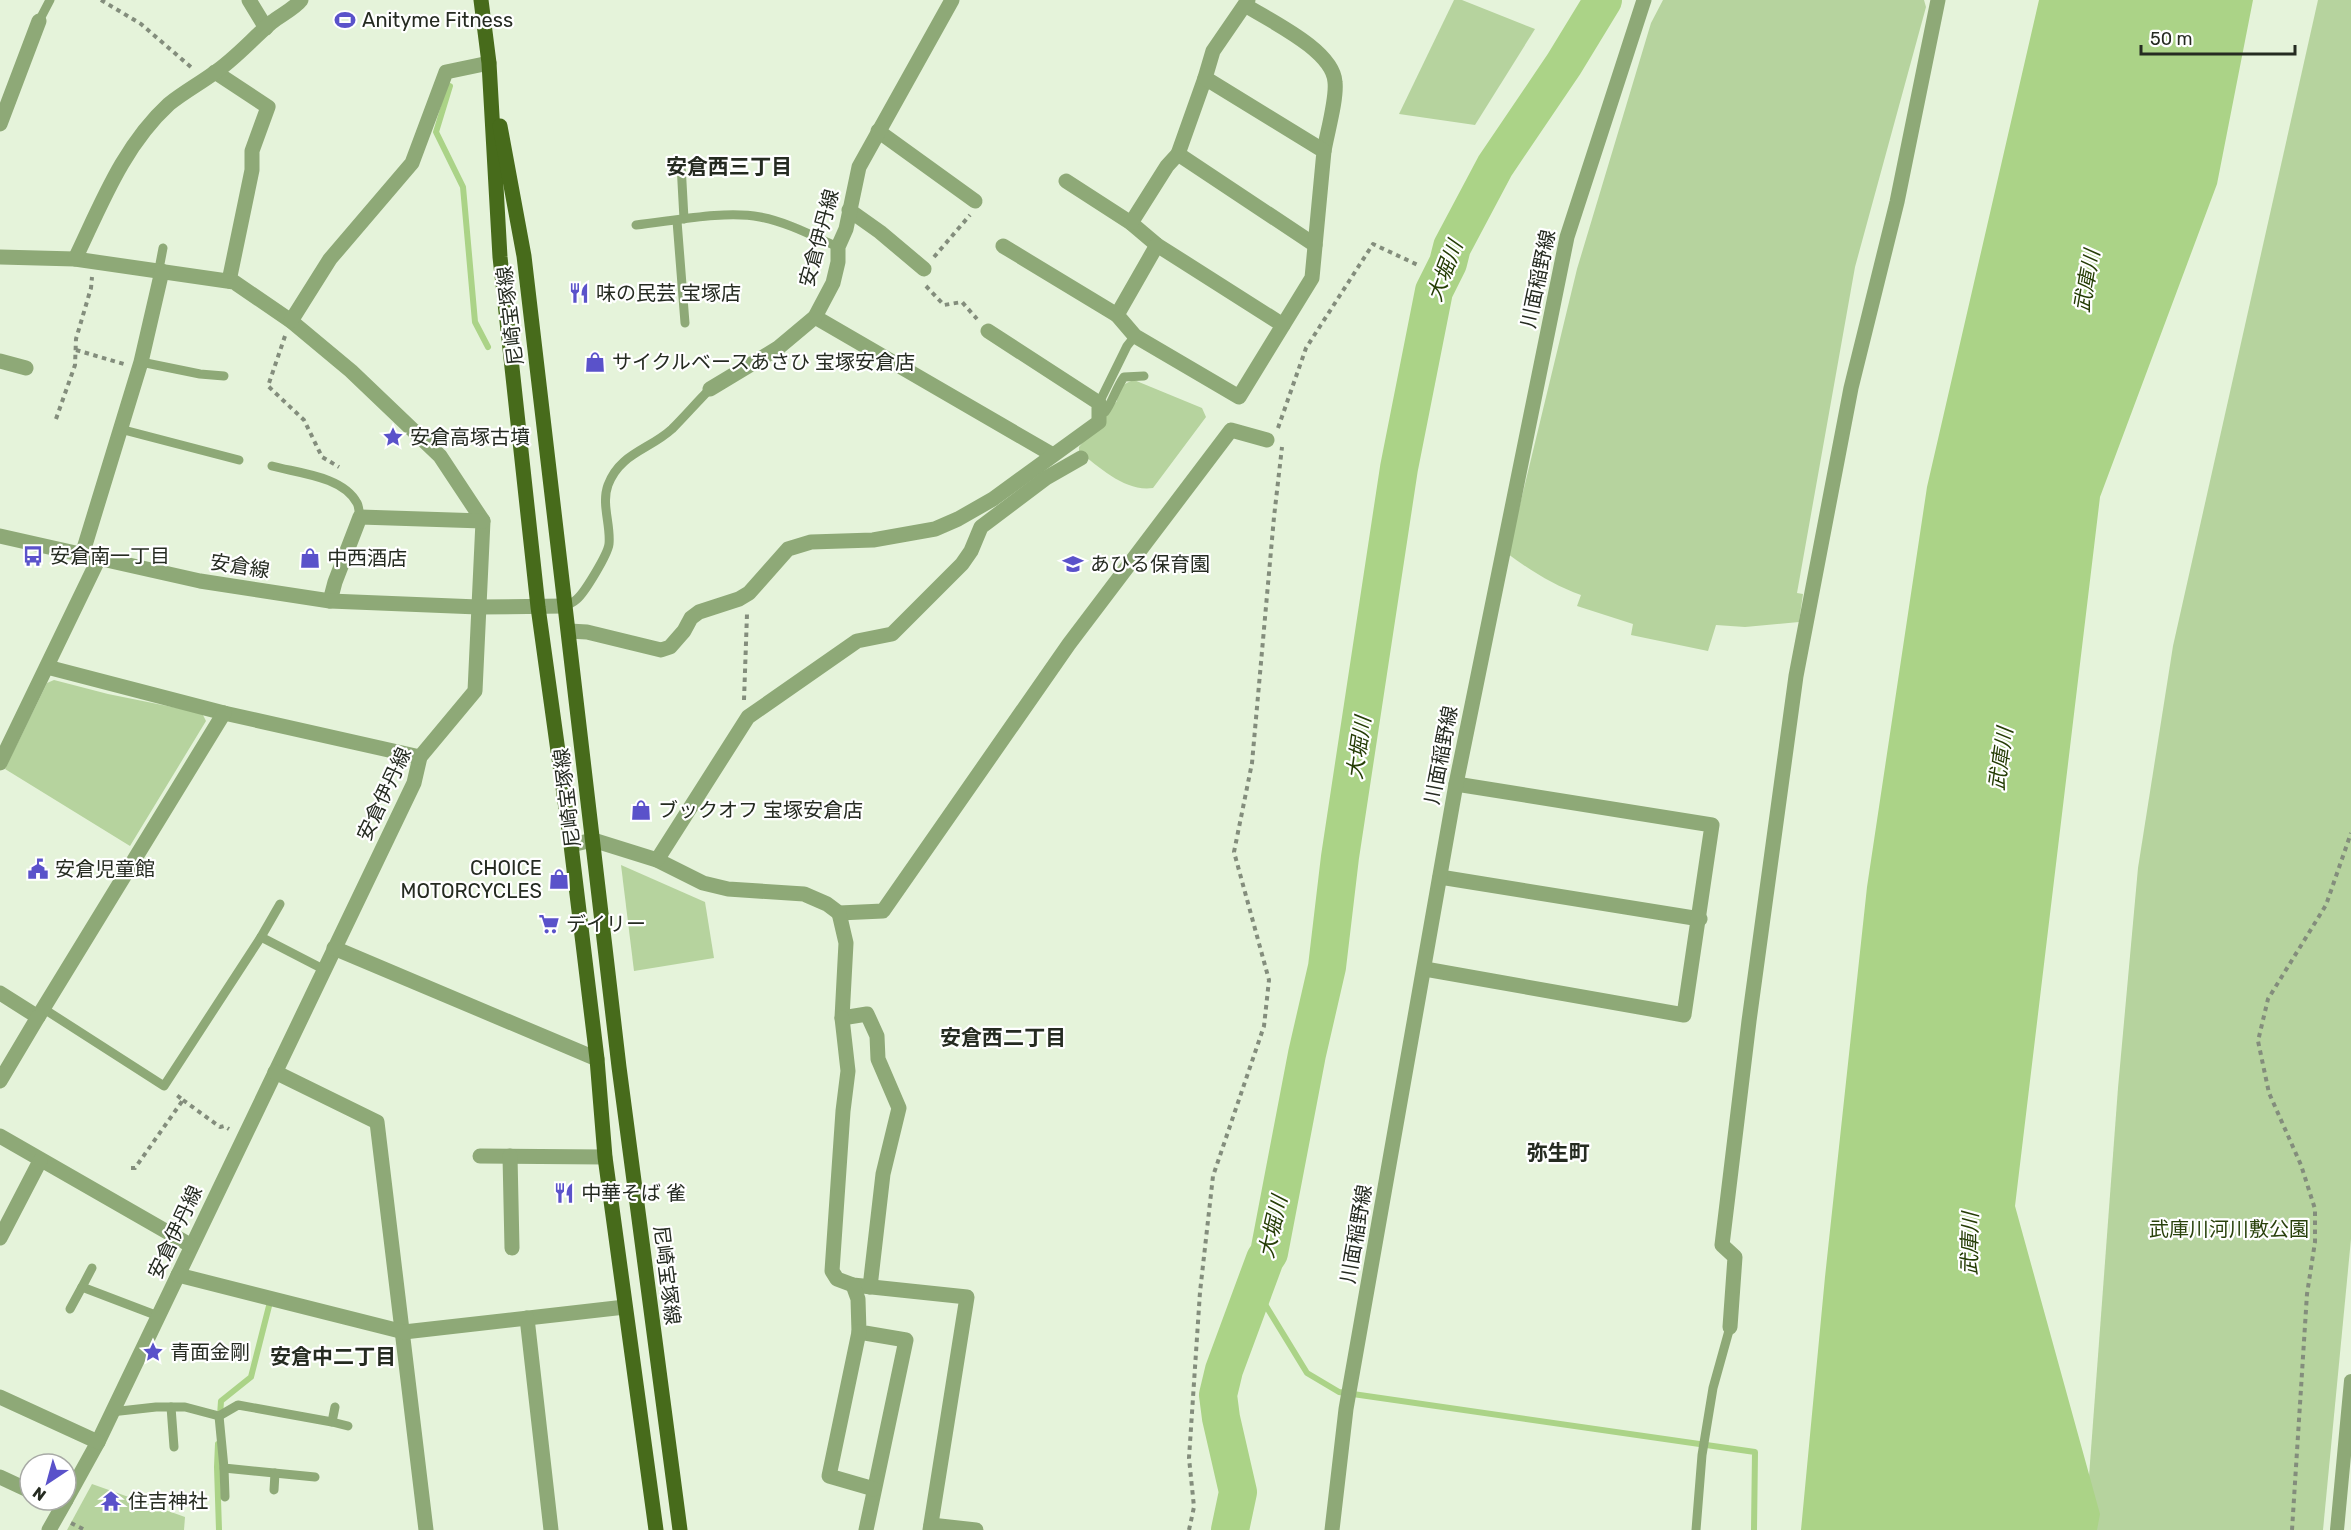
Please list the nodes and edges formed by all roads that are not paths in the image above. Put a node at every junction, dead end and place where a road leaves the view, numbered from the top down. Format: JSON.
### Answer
{"nodes":[{"id":1,"x":50,"y":0,"type":"edge"},
{"id":2,"x":249,"y":0,"type":"edge"},
{"id":3,"x":301,"y":0,"type":"edge"},
{"id":4,"x":481,"y":0,"type":"edge"},
{"id":5,"x":952,"y":0,"type":"edge"},
{"id":6,"x":1644,"y":0,"type":"edge"},
{"id":7,"x":1938,"y":0,"type":"edge"},
{"id":8,"x":1247,"y":2,"type":"edge"},
{"id":9,"x":39,"y":21,"type":"joint"},
{"id":10,"x":266,"y":28,"type":"junction"},
{"id":11,"x":489,"y":63,"type":"junction"},
{"id":12,"x":209,"y":76,"type":"junction"},
{"id":13,"x":1205,"y":78,"type":"junction"},
{"id":14,"x":0,"y":123,"type":"edge"},
{"id":15,"x":878,"y":131,"type":"junction"},
{"id":16,"x":1324,"y":151,"type":"junction"},
{"id":17,"x":1178,"y":154,"type":"junction"},
{"id":18,"x":681,"y":164,"type":"dead end"},
{"id":19,"x":1066,"y":181,"type":"dead end"},
{"id":20,"x":975,"y":201,"type":"road end"},
{"id":21,"x":849,"y":210,"type":"junction"},
{"id":22,"x":681,"y":220,"type":"junction"},
{"id":23,"x":1131,"y":223,"type":"junction"},
{"id":24,"x":636,"y":225,"type":"dead end"},
{"id":25,"x":1157,"y":245,"type":"junction"},
{"id":26,"x":1315,"y":245,"type":"junction"},
{"id":27,"x":1003,"y":246,"type":"dead end"},
{"id":28,"x":838,"y":247,"type":"junction"},
{"id":29,"x":163,"y":248,"type":"dead end"},
{"id":30,"x":0,"y":257,"type":"edge"},
{"id":31,"x":75,"y":259,"type":"junction"},
{"id":32,"x":924,"y":269,"type":"road end"},
{"id":33,"x":162,"y":271,"type":"junction"},
{"id":34,"x":229,"y":280,"type":"junction"},
{"id":35,"x":1117,"y":315,"type":"junction"},
{"id":36,"x":815,"y":317,"type":"junction"},
{"id":37,"x":291,"y":321,"type":"junction"},
{"id":38,"x":685,"y":322,"type":"dead end"},
{"id":39,"x":1283,"y":325,"type":"junction"},
{"id":40,"x":988,"y":331,"type":"dead end"},
{"id":41,"x":1135,"y":336,"type":"junction"},
{"id":42,"x":0,"y":361,"type":"edge"},
{"id":43,"x":140,"y":365,"type":"junction"},
{"id":44,"x":26,"y":368,"type":"dead end"},
{"id":45,"x":224,"y":376,"type":"dead end"},
{"id":46,"x":1144,"y":376,"type":"dead end"},
{"id":47,"x":710,"y":389,"type":"joint"},
{"id":48,"x":1099,"y":403,"type":"junction"},
{"id":49,"x":120,"y":429,"type":"junction"},
{"id":50,"x":1275,"y":436,"type":"road end"},
{"id":51,"x":1053,"y":455,"type":"junction"},
{"id":52,"x":1081,"y":458,"type":"dead end"},
{"id":53,"x":239,"y":460,"type":"dead end"},
{"id":54,"x":272,"y":466,"type":"dead end"},
{"id":55,"x":360,"y":517,"type":"junction"},
{"id":56,"x":483,"y":521,"type":"junction"},
{"id":57,"x":0,"y":537,"type":"edge"},
{"id":58,"x":82,"y":555,"type":"junction"},
{"id":59,"x":99,"y":558,"type":"junction"},
{"id":60,"x":330,"y":601,"type":"junction"},
{"id":61,"x":565,"y":606,"type":"junction"},
{"id":62,"x":478,"y":607,"type":"junction"},
{"id":63,"x":538,"y":607,"type":"junction"},
{"id":64,"x":568,"y":631,"type":"junction"},
{"id":65,"x":47,"y":667,"type":"junction"},
{"id":66,"x":224,"y":713,"type":"junction"},
{"id":67,"x":420,"y":758,"type":"junction"},
{"id":68,"x":0,"y":763,"type":"edge"},
{"id":69,"x":1456,"y":784,"type":"junction"},
{"id":70,"x":593,"y":840,"type":"junction"},
{"id":71,"x":572,"y":845,"type":"junction"},
{"id":72,"x":657,"y":860,"type":"junction"},
{"id":73,"x":1440,"y":877,"type":"junction"},
{"id":74,"x":280,"y":904,"type":"dead end"},
{"id":75,"x":839,"y":913,"type":"junction"},
{"id":76,"x":1700,"y":919,"type":"junction"},
{"id":77,"x":261,"y":937,"type":"junction"},
{"id":78,"x":334,"y":948,"type":"junction"},
{"id":79,"x":323,"y":969,"type":"junction"},
{"id":80,"x":1425,"y":969,"type":"junction"},
{"id":81,"x":0,"y":993,"type":"edge"},
{"id":82,"x":41,"y":1013,"type":"junction"},
{"id":83,"x":842,"y":1018,"type":"junction"},
{"id":84,"x":597,"y":1059,"type":"junction"},
{"id":85,"x":275,"y":1072,"type":"junction"},
{"id":86,"x":0,"y":1081,"type":"edge"},
{"id":87,"x":0,"y":1136,"type":"edge"},
{"id":88,"x":480,"y":1156,"type":"dead end"},
{"id":89,"x":510,"y":1156,"type":"junction"},
{"id":90,"x":605,"y":1157,"type":"junction"},
{"id":91,"x":40,"y":1161,"type":"junction"},
{"id":92,"x":0,"y":1238,"type":"edge"},
{"id":93,"x":190,"y":1245,"type":"junction"},
{"id":94,"x":512,"y":1248,"type":"dead end"},
{"id":95,"x":92,"y":1268,"type":"dead end"},
{"id":96,"x":178,"y":1275,"type":"junction"},
{"id":97,"x":853,"y":1285,"type":"junction"},
{"id":98,"x":82,"y":1287,"type":"junction"},
{"id":99,"x":870,"y":1287,"type":"junction"},
{"id":100,"x":625,"y":1307,"type":"junction"},
{"id":101,"x":70,"y":1309,"type":"dead end"},
{"id":102,"x":158,"y":1316,"type":"junction"},
{"id":103,"x":527,"y":1318,"type":"junction"},
{"id":104,"x":1730,"y":1327,"type":"joint"},
{"id":105,"x":404,"y":1332,"type":"junction"},
{"id":106,"x":859,"y":1332,"type":"junction"},
{"id":107,"x":2351,"y":1381,"type":"edge"},
{"id":108,"x":0,"y":1397,"type":"edge"},
{"id":109,"x":171,"y":1407,"type":"junction"},
{"id":110,"x":335,"y":1407,"type":"dead end"},
{"id":111,"x":110,"y":1412,"type":"junction"},
{"id":112,"x":219,"y":1416,"type":"junction"},
{"id":113,"x":332,"y":1422,"type":"junction"},
{"id":114,"x":348,"y":1426,"type":"dead end"},
{"id":115,"x":98,"y":1442,"type":"junction"},
{"id":116,"x":174,"y":1447,"type":"dead end"},
{"id":117,"x":224,"y":1468,"type":"junction"},
{"id":118,"x":275,"y":1473,"type":"junction"},
{"id":119,"x":78,"y":1474,"type":"edge"},
{"id":120,"x":0,"y":1477,"type":"edge"},
{"id":121,"x":315,"y":1477,"type":"dead end"},
{"id":122,"x":18,"y":1485,"type":"edge"},
{"id":123,"x":874,"y":1489,"type":"junction"},
{"id":124,"x":274,"y":1490,"type":"dead end"},
{"id":125,"x":225,"y":1497,"type":"dead end"},
{"id":126,"x":56,"y":1512,"type":"edge"},
{"id":127,"x":930,"y":1527,"type":"edge"},
{"id":128,"x":49,"y":1530,"type":"edge"},
{"id":129,"x":426,"y":1530,"type":"edge"},
{"id":130,"x":551,"y":1530,"type":"edge"},
{"id":131,"x":656,"y":1530,"type":"edge"},
{"id":132,"x":680,"y":1530,"type":"edge"},
{"id":133,"x":866,"y":1530,"type":"edge"},
{"id":134,"x":976,"y":1530,"type":"edge"},
{"id":135,"x":1332,"y":1530,"type":"edge"},
{"id":136,"x":1696,"y":1530,"type":"edge"},
{"id":137,"x":2337,"y":1530,"type":"edge"}],
"edges":[{"from":1,"to":9,"type":"lane"},
{"from":2,"to":10,"type":"street"},
{"from":3,"to":10,"type":"street"},
{"from":4,"to":11,"type":"main road","name":"尼崎宝塚線"},
{"from":5,"to":15,"type":"street","name":"安倉伊丹線"},
{"from":6,"to":69,"type":"street","name":"川面稲野線"},
{"from":7,"to":104,"type":"street"},
{"from":8,"to":13,"type":"street"},
{"from":8,"to":16,"type":"street"},
{"from":9,"to":14,"type":"street"},
{"from":10,"to":12,"type":"street"},
{"from":11,"to":37,"type":"street"},
{"from":11,"to":61,"type":"main road","name":"尼崎宝塚線"},
{"from":11,"to":63,"type":"main road","name":"尼崎宝塚線"},
{"from":12,"to":31,"type":"street"},
{"from":12,"to":34,"type":"street"},
{"from":13,"to":16,"type":"street"},
{"from":13,"to":17,"type":"street"},
{"from":15,"to":20,"type":"street"},
{"from":15,"to":21,"type":"street","name":"安倉伊丹線"},
{"from":16,"to":26,"type":"street"},
{"from":17,"to":23,"type":"street"},
{"from":17,"to":26,"type":"street"},
{"from":18,"to":22,"type":"lane"},
{"from":19,"to":23,"type":"street"},
{"from":21,"to":28,"type":"street","name":"安倉伊丹線"},
{"from":21,"to":32,"type":"street"},
{"from":22,"to":24,"type":"lane"},
{"from":22,"to":28,"type":"lane"},
{"from":22,"to":38,"type":"lane"},
{"from":23,"to":25,"type":"street"},
{"from":25,"to":35,"type":"street"},
{"from":25,"to":39,"type":"street"},
{"from":26,"to":39,"type":"street"},
{"from":27,"to":35,"type":"street"},
{"from":28,"to":36,"type":"street","name":"安倉伊丹線"},
{"from":29,"to":33,"type":"lane"},
{"from":30,"to":31,"type":"street"},
{"from":31,"to":33,"type":"street"},
{"from":33,"to":34,"type":"street"},
{"from":33,"to":43,"type":"street"},
{"from":34,"to":37,"type":"street"},
{"from":35,"to":41,"type":"street"},
{"from":36,"to":47,"type":"street","name":"安倉伊丹線"},
{"from":36,"to":51,"type":"street"},
{"from":37,"to":56,"type":"street"},
{"from":39,"to":41,"type":"street"},
{"from":40,"to":48,"type":"street"},
{"from":41,"to":48,"type":"lane"},
{"from":42,"to":44,"type":"street"},
{"from":43,"to":45,"type":"lane"},
{"from":43,"to":49,"type":"street"},
{"from":46,"to":48,"type":"lane"},
{"from":47,"to":61,"type":"lane","name":"安倉伊丹線"},
{"from":48,"to":51,"type":"street"},
{"from":49,"to":53,"type":"lane"},
{"from":49,"to":58,"type":"street"},
{"from":50,"to":75,"type":"street"},
{"from":51,"to":64,"type":"street"},
{"from":52,"to":72,"type":"street"},
{"from":54,"to":55,"type":"lane"},
{"from":55,"to":56,"type":"street"},
{"from":55,"to":60,"type":"street"},
{"from":56,"to":62,"type":"street","name":"安倉伊丹線"},
{"from":57,"to":58,"type":"street","name":"安倉線"},
{"from":58,"to":59,"type":"street","name":"安倉線"},
{"from":59,"to":60,"type":"street","name":"安倉線"},
{"from":59,"to":65,"type":"street"},
{"from":60,"to":62,"type":"street","name":"安倉線"},
{"from":61,"to":63,"type":"street"},
{"from":61,"to":64,"type":"main road","name":"尼崎宝塚線"},
{"from":62,"to":63,"type":"street"},
{"from":62,"to":67,"type":"street","name":"安倉伊丹線"},
{"from":63,"to":71,"type":"main road","name":"尼崎宝塚線"},
{"from":64,"to":70,"type":"main road","name":"尼崎宝塚線"},
{"from":65,"to":66,"type":"street"},
{"from":65,"to":68,"type":"street"},
{"from":66,"to":67,"type":"street"},
{"from":66,"to":82,"type":"street"},
{"from":67,"to":78,"type":"street","name":"安倉伊丹線"},
{"from":69,"to":73,"type":"street","name":"川面稲野線"},
{"from":69,"to":76,"type":"street"},
{"from":70,"to":71,"type":"street"},
{"from":70,"to":72,"type":"street"},
{"from":70,"to":132,"type":"main road","name":"尼崎宝塚線"},
{"from":71,"to":84,"type":"main road","name":"尼崎宝塚線"},
{"from":72,"to":75,"type":"street"},
{"from":73,"to":76,"type":"street"},
{"from":73,"to":80,"type":"street","name":"川面稲野線"},
{"from":74,"to":77,"type":"lane"},
{"from":75,"to":83,"type":"street"},
{"from":76,"to":80,"type":"street"},
{"from":77,"to":79,"type":"lane"},
{"from":77,"to":82,"type":"lane"},
{"from":78,"to":79,"type":"street","name":"安倉伊丹線"},
{"from":78,"to":84,"type":"street"},
{"from":79,"to":85,"type":"street","name":"安倉伊丹線"},
{"from":80,"to":135,"type":"street","name":"川面稲野線"},
{"from":81,"to":82,"type":"street"},
{"from":82,"to":86,"type":"street"},
{"from":83,"to":97,"type":"street"},
{"from":83,"to":99,"type":"street"},
{"from":84,"to":90,"type":"main road","name":"尼崎宝塚線"},
{"from":85,"to":93,"type":"street","name":"安倉伊丹線"},
{"from":85,"to":105,"type":"street"},
{"from":87,"to":91,"type":"street"},
{"from":88,"to":89,"type":"street"},
{"from":89,"to":90,"type":"street"},
{"from":89,"to":94,"type":"street"},
{"from":90,"to":100,"type":"main road","name":"尼崎宝塚線"},
{"from":91,"to":92,"type":"street"},
{"from":91,"to":93,"type":"street"},
{"from":93,"to":96,"type":"street","name":"安倉伊丹線"},
{"from":95,"to":98,"type":"lane"},
{"from":96,"to":102,"type":"street","name":"安倉伊丹線"},
{"from":96,"to":105,"type":"street"},
{"from":97,"to":99,"type":"street"},
{"from":97,"to":106,"type":"street"},
{"from":98,"to":101,"type":"lane"},
{"from":98,"to":102,"type":"lane"},
{"from":99,"to":127,"type":"street"},
{"from":100,"to":103,"type":"street"},
{"from":100,"to":131,"type":"main road","name":"尼崎宝塚線"},
{"from":102,"to":111,"type":"street","name":"安倉伊丹線"},
{"from":103,"to":105,"type":"street"},
{"from":103,"to":130,"type":"street"},
{"from":104,"to":136,"type":"lane"},
{"from":105,"to":129,"type":"street"},
{"from":106,"to":123,"type":"street"},
{"from":106,"to":123,"type":"street"},
{"from":107,"to":137,"type":"street"},
{"from":108,"to":115,"type":"street"},
{"from":109,"to":111,"type":"lane"},
{"from":109,"to":112,"type":"lane"},
{"from":109,"to":116,"type":"lane"},
{"from":110,"to":113,"type":"lane"},
{"from":111,"to":115,"type":"street","name":"安倉伊丹線"},
{"from":112,"to":113,"type":"lane"},
{"from":112,"to":117,"type":"lane"},
{"from":113,"to":114,"type":"lane"},
{"from":115,"to":119,"type":"street","name":"安倉伊丹線"},
{"from":117,"to":118,"type":"lane"},
{"from":117,"to":125,"type":"lane"},
{"from":118,"to":121,"type":"lane"},
{"from":118,"to":124,"type":"lane"},
{"from":120,"to":122,"type":"street"},
{"from":123,"to":133,"type":"street"},
{"from":126,"to":128,"type":"street","name":"安倉伊丹線"},
{"from":127,"to":134,"type":"street"}]}
